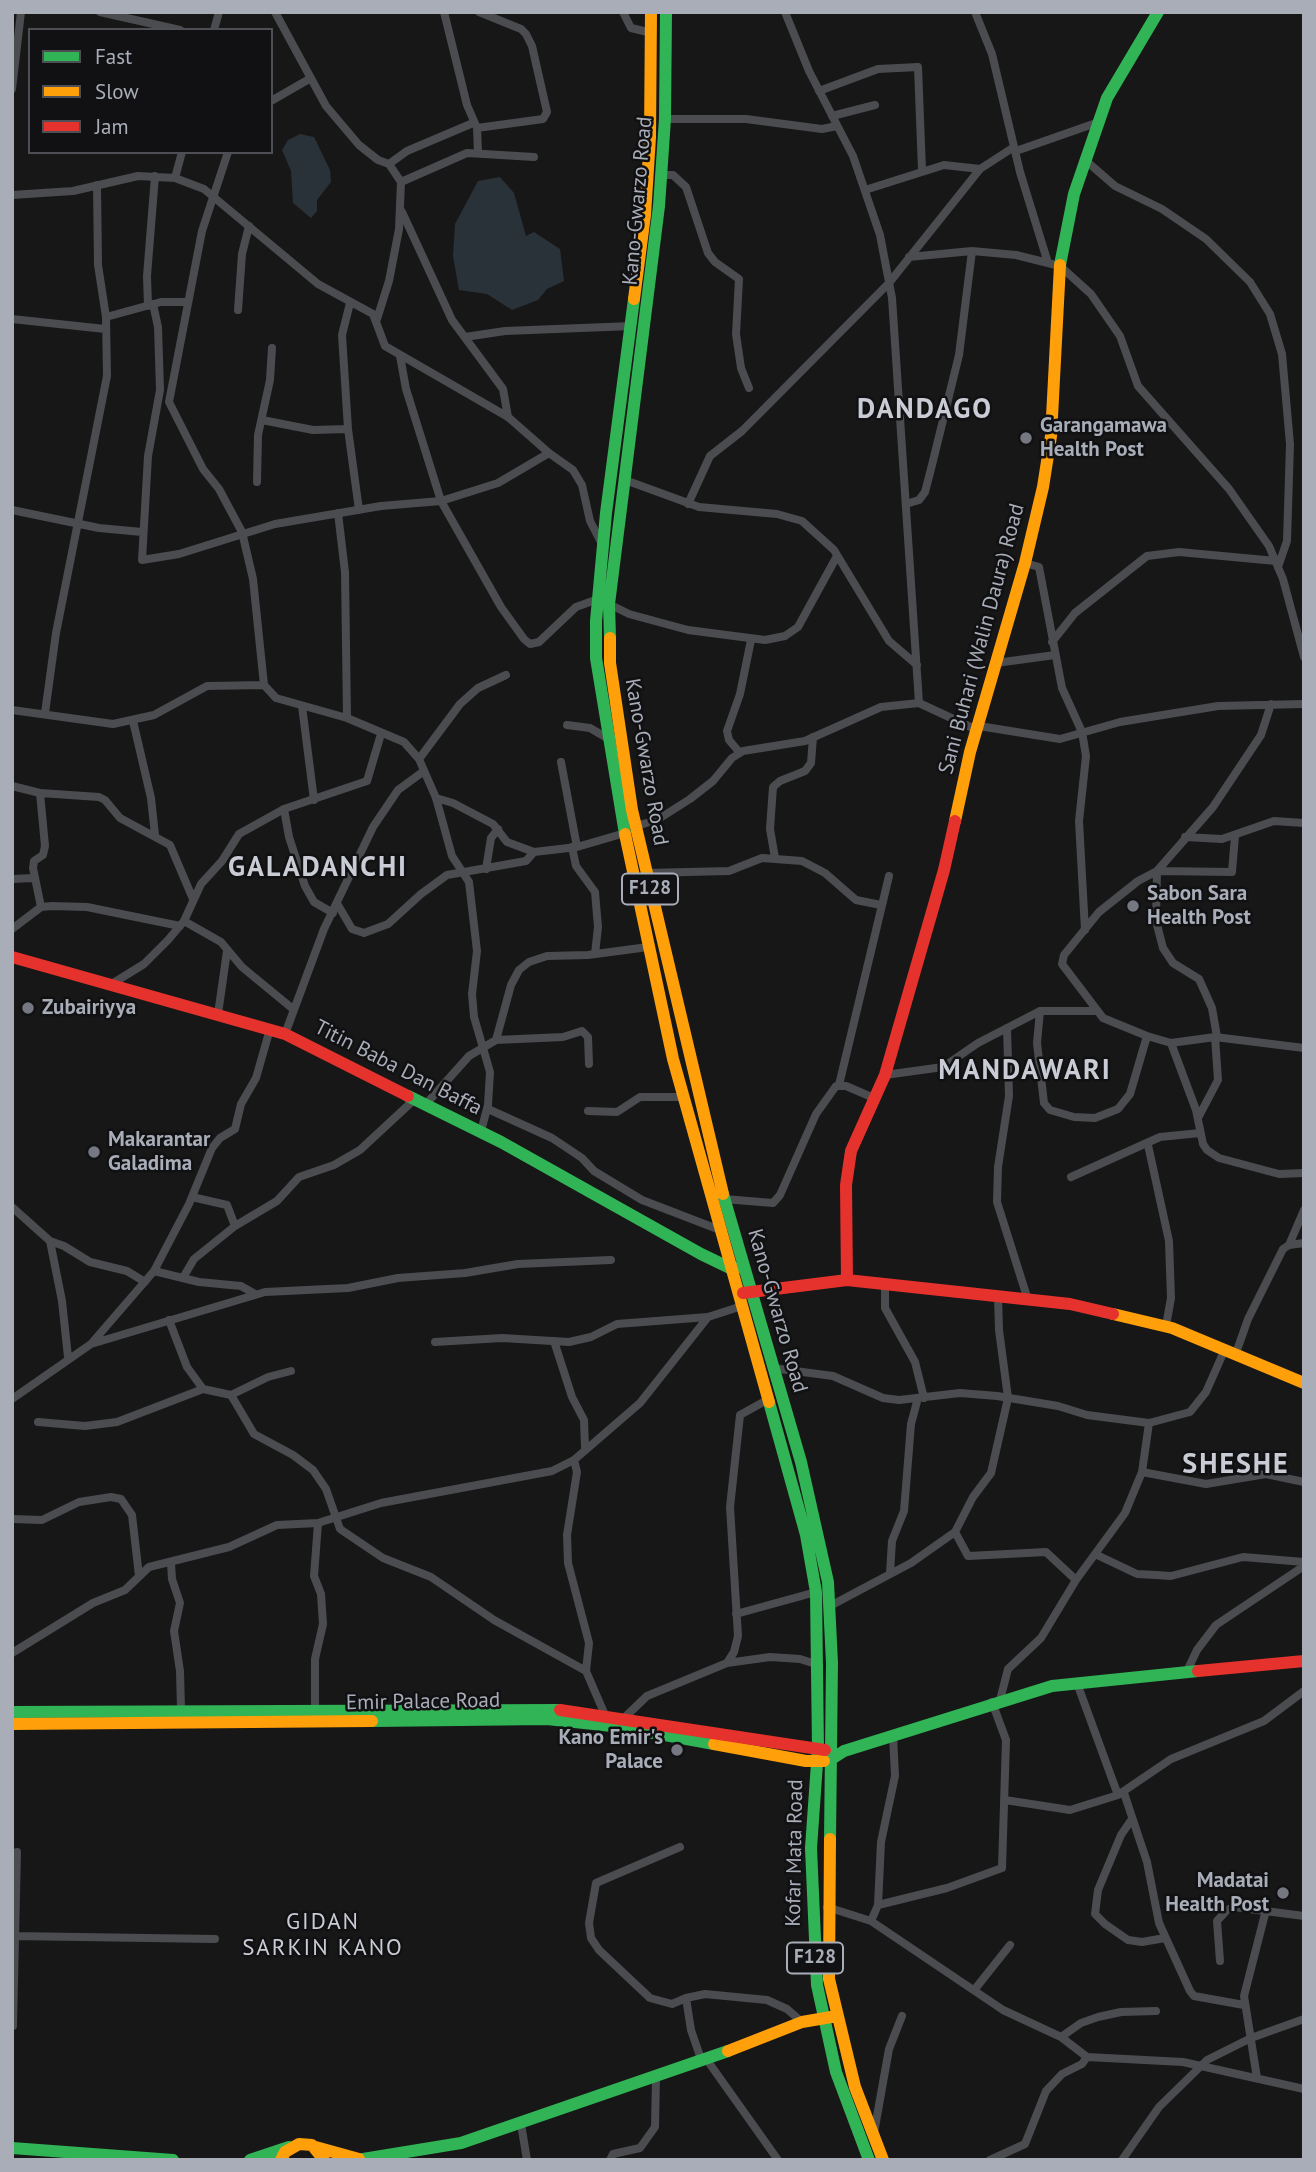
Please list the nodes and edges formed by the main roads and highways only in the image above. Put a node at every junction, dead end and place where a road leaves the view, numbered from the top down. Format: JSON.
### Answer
{"nodes":[{"id":1,"x":652,"y":12,"type":"edge"},
{"id":2,"x":666,"y":12,"type":"edge"},
{"id":3,"x":1158,"y":12,"type":"edge"},
{"id":4,"x":612,"y":527,"type":"junction"},
{"id":5,"x":604,"y":602,"type":"junction"},
{"id":6,"x":630,"y":830,"type":"junction"},
{"id":7,"x":12,"y":957,"type":"edge"},
{"id":8,"x":682,"y":1024,"type":"junction"},
{"id":9,"x":666,"y":1028,"type":"junction"},
{"id":10,"x":730,"y":1268,"type":"junction"},
{"id":11,"x":744,"y":1268,"type":"junction"},
{"id":12,"x":848,"y":1280,"type":"junction"},
{"id":13,"x":743,"y":1297,"type":"junction"},
{"id":14,"x":1304,"y":1383,"type":"edge"},
{"id":15,"x":1304,"y":1661,"type":"edge"},
{"id":16,"x":12,"y":1712,"type":"edge"},
{"id":17,"x":622,"y":1722,"type":"junction"},
{"id":18,"x":12,"y":1724,"type":"edge"},
{"id":19,"x":823,"y":1755,"type":"junction"},
{"id":20,"x":837,"y":2016,"type":"junction"},
{"id":21,"x":822,"y":2018,"type":"junction"},
{"id":22,"x":312,"y":2145,"type":"junction"},
{"id":23,"x":293,"y":2146,"type":"junction"},
{"id":24,"x":12,"y":2148,"type":"edge"},
{"id":25,"x":358,"y":2159,"type":"edge"},
{"id":26,"x":173,"y":2160,"type":"edge"},
{"id":27,"x":250,"y":2160,"type":"edge"},
{"id":28,"x":281,"y":2160,"type":"edge"},
{"id":29,"x":324,"y":2160,"type":"edge"},
{"id":30,"x":869,"y":2160,"type":"edge"},
{"id":31,"x":883,"y":2160,"type":"edge"}],
"edges":[{"from":1,"to":4,"type":"main road","name":"Kano-Gwarzo Road","number":"F128"},
{"from":2,"to":4,"type":"main road","name":"Kano-Gwarzo Road","number":"F128"},
{"from":3,"to":12,"type":"main road","name":"Sani Buhari (Walin Daura) Road"},
{"from":4,"to":5,"type":"main road","name":"Kano-Gwarzo Road","number":"F128"},
{"from":4,"to":5,"type":"main road","name":"Kano-Gwarzo Road","number":"F128"},
{"from":5,"to":6,"type":"main road","name":"Kano-Gwarzo Road","number":"F128"},
{"from":5,"to":6,"type":"main road","name":"Kano-Gwarzo Road","number":"F128"},
{"from":6,"to":8,"type":"main road","name":"Kano-Gwarzo Road","number":"F128"},
{"from":6,"to":9,"type":"main road","name":"Kano-Gwarzo Road","number":"F128"},
{"from":7,"to":10,"type":"main road","name":"Titin Baba Dan Baffa"},
{"from":8,"to":9,"type":"main road"},
{"from":8,"to":11,"type":"main road","name":"Kano-Gwarzo Road","number":"F128"},
{"from":9,"to":10,"type":"main road","name":"Kano-Gwarzo Road","number":"F128"},
{"from":10,"to":11,"type":"main road","name":"Titin Baba Dan Baffa"},
{"from":10,"to":13,"type":"main road","name":"Kano-Gwarzo Road","number":"F128"},
{"from":11,"to":13,"type":"main road","name":"Kano-Gwarzo Road","number":"F128"},
{"from":12,"to":13,"type":"main road"},
{"from":12,"to":14,"type":"main road"},
{"from":13,"to":19,"type":"main road","name":"Kano-Gwarzo Road","number":"F128"},
{"from":13,"to":19,"type":"main road","name":"Kano-Gwarzo Road","number":"F128"},
{"from":15,"to":19,"type":"main road","name":"Emir Palace Road"},
{"from":16,"to":17,"type":"main road","name":"Emir Palace Road"},
{"from":17,"to":18,"type":"main road","name":"Emir Palace Road"},
{"from":17,"to":19,"type":"main road","name":"Emir Palace Road"},
{"from":19,"to":20,"type":"main road","name":"Kofar Mata Road","number":"F128"},
{"from":19,"to":21,"type":"main road","name":"Kofar Mata Road","number":"F128"},
{"from":20,"to":21,"type":"main road"},
{"from":20,"to":31,"type":"main road","name":"Kofar Mata Road","number":"F128"},
{"from":21,"to":25,"type":"main road"},
{"from":21,"to":30,"type":"main road","name":"Kofar Mata Road","number":"F128"},
{"from":22,"to":23,"type":"main road"},
{"from":22,"to":25,"type":"main road"},
{"from":22,"to":29,"type":"main road"},
{"from":23,"to":27,"type":"main road"},
{"from":23,"to":28,"type":"main road"},
{"from":24,"to":26,"type":"main road"}]}
